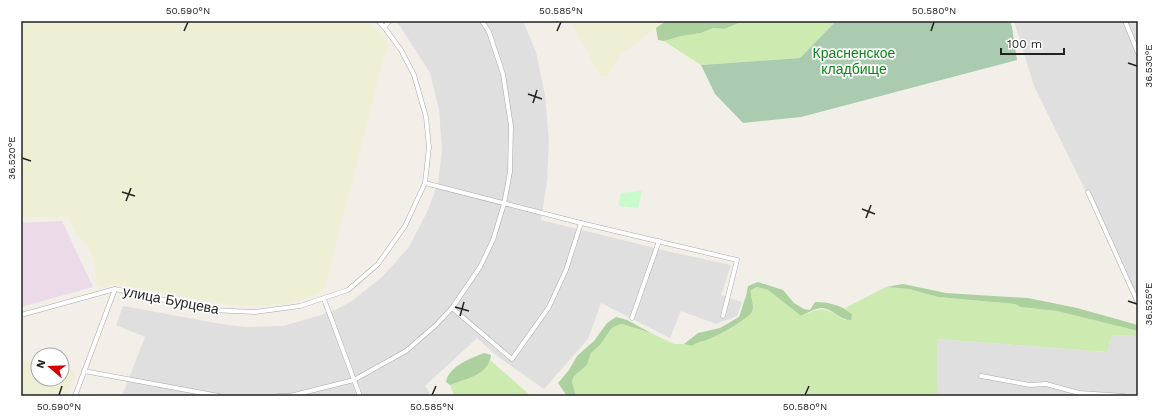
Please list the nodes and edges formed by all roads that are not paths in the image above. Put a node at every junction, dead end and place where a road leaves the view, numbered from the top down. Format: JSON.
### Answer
{"nodes":[{"id":1,"x":378,"y":21,"type":"edge"},
{"id":2,"x":390,"y":21,"type":"edge"},
{"id":3,"x":482,"y":21,"type":"edge"},
{"id":4,"x":1125,"y":21,"type":"edge"},
{"id":5,"x":384,"y":27,"type":"junction"},
{"id":6,"x":1138,"y":53,"type":"edge"},
{"id":7,"x":425,"y":183,"type":"junction"},
{"id":8,"x":1088,"y":192,"type":"dead end"},
{"id":9,"x":504,"y":204,"type":"junction"},
{"id":10,"x":581,"y":223,"type":"junction"},
{"id":11,"x":659,"y":241,"type":"junction"},
{"id":12,"x":115,"y":289,"type":"junction"},
{"id":13,"x":324,"y":299,"type":"junction"},
{"id":14,"x":1138,"y":303,"type":"edge"},
{"id":15,"x":452,"y":308,"type":"junction"},
{"id":16,"x":21,"y":315,"type":"edge"},
{"id":17,"x":722,"y":316,"type":"dead end"},
{"id":18,"x":632,"y":318,"type":"dead end"},
{"id":19,"x":84,"y":371,"type":"junction"},
{"id":20,"x":981,"y":376,"type":"dead end"},
{"id":21,"x":354,"y":380,"type":"junction"},
{"id":22,"x":75,"y":396,"type":"edge"},
{"id":23,"x":219,"y":396,"type":"edge"},
{"id":24,"x":278,"y":396,"type":"edge"},
{"id":25,"x":360,"y":396,"type":"edge"},
{"id":26,"x":1124,"y":396,"type":"edge"}],
"edges":[{"from":1,"to":5,"type":"street","name":"улица Бурцева"},
{"from":2,"to":5,"type":"street"},
{"from":3,"to":9,"type":"street"},
{"from":4,"to":6,"type":"street"},
{"from":5,"to":7,"type":"street","name":"улица Бурцева"},
{"from":7,"to":9,"type":"street"},
{"from":7,"to":13,"type":"street","name":"улица Бурцева"},
{"from":8,"to":14,"type":"street"},
{"from":9,"to":10,"type":"street"},
{"from":9,"to":15,"type":"street"},
{"from":10,"to":11,"type":"street"},
{"from":10,"to":15,"type":"street"},
{"from":11,"to":17,"type":"street"},
{"from":11,"to":18,"type":"street"},
{"from":12,"to":13,"type":"street","name":"улица Бурцева"},
{"from":12,"to":16,"type":"street","name":"улица Бурцева"},
{"from":12,"to":19,"type":"street"},
{"from":13,"to":21,"type":"street"},
{"from":15,"to":21,"type":"street"},
{"from":19,"to":22,"type":"street"},
{"from":19,"to":23,"type":"street"},
{"from":20,"to":26,"type":"street"},
{"from":21,"to":24,"type":"street"},
{"from":21,"to":25,"type":"street"}]}
